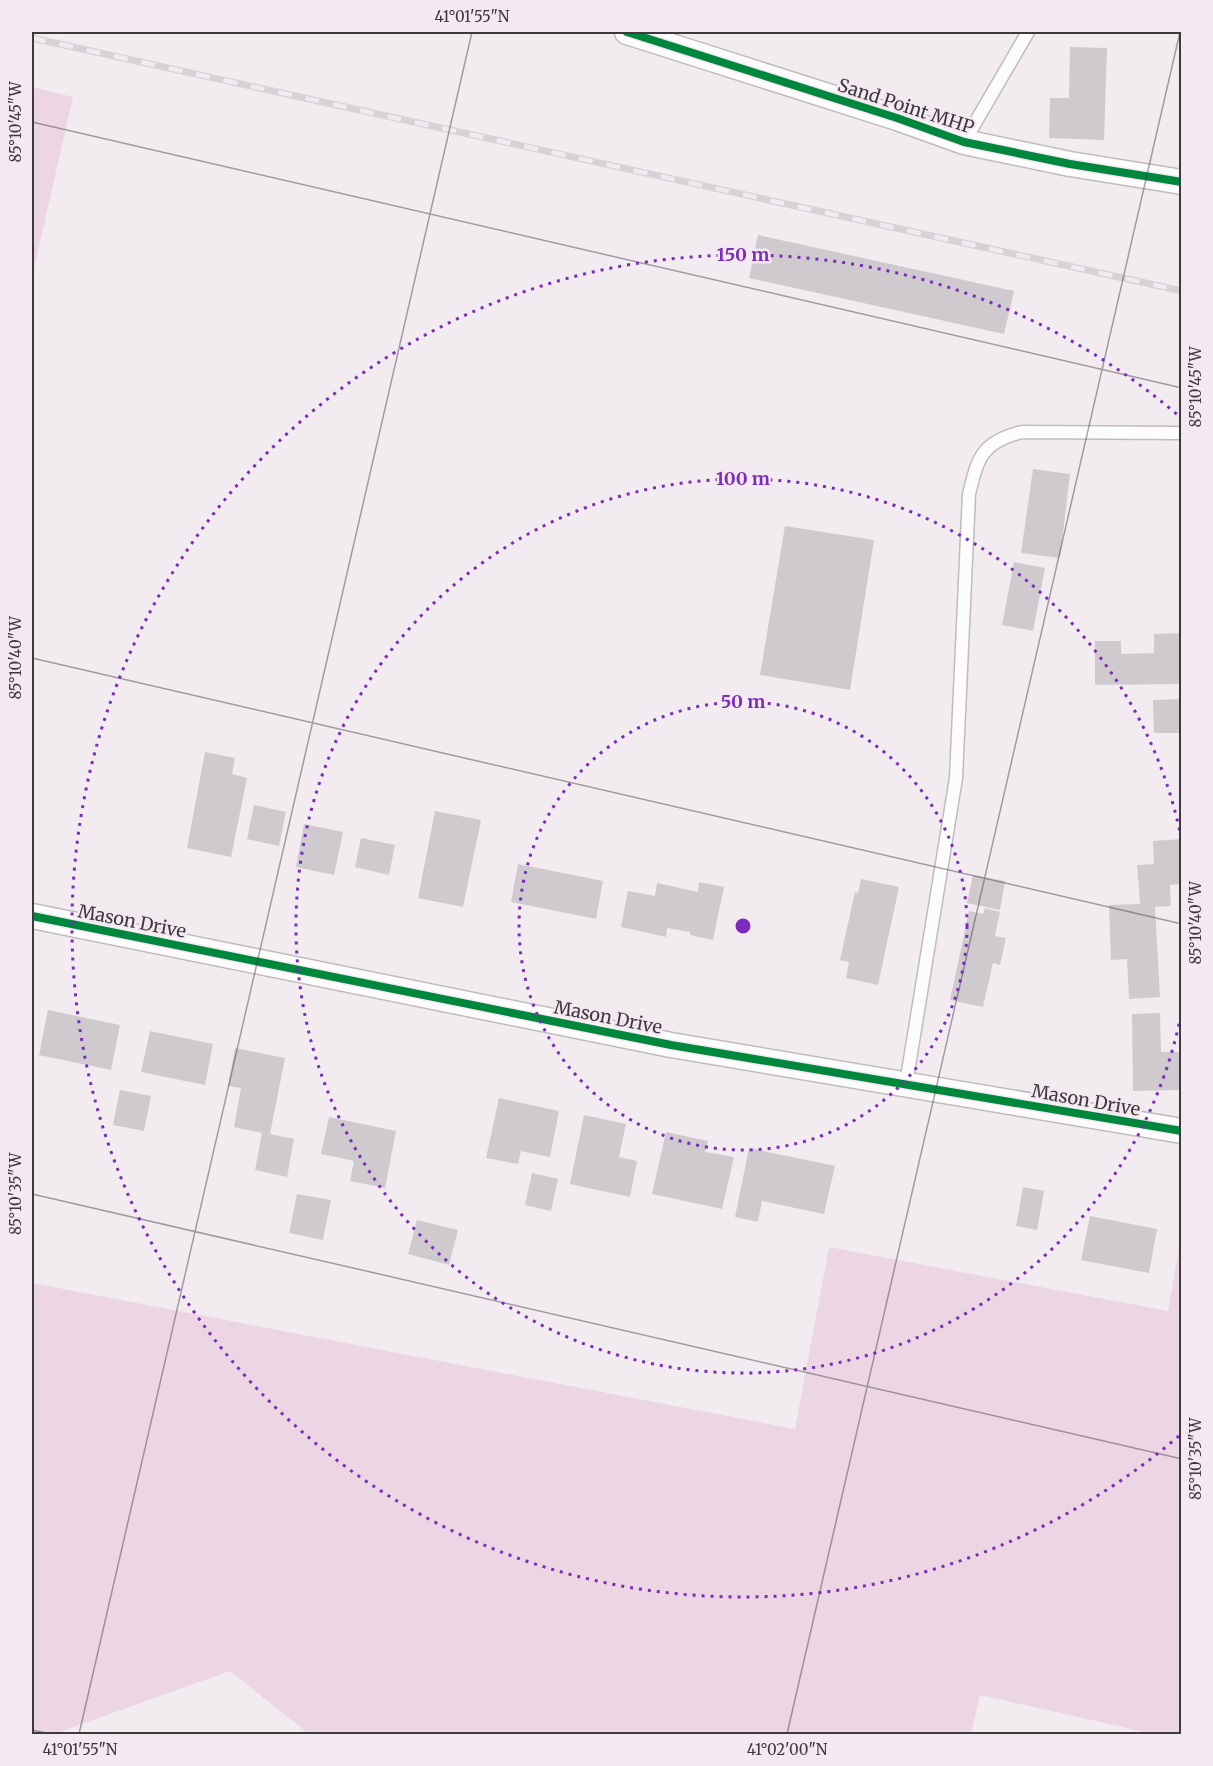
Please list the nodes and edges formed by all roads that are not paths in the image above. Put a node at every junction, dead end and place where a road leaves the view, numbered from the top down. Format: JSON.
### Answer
{"nodes":[{"id":1,"x":627,"y":32,"type":"edge"},
{"id":2,"x":1028,"y":32,"type":"edge"},
{"id":3,"x":964,"y":142,"type":"junction"},
{"id":4,"x":1182,"y":182,"type":"edge"},
{"id":5,"x":1182,"y":433,"type":"edge"},
{"id":6,"x":32,"y":916,"type":"edge"},
{"id":7,"x":906,"y":1084,"type":"junction"},
{"id":8,"x":1182,"y":1131,"type":"edge"}],
"edges":[{"from":1,"to":3,"type":"street","name":"Sand Point MHP"},
{"from":2,"to":3,"type":"lane"},
{"from":3,"to":4,"type":"street","name":"Sand Point MHP"},
{"from":5,"to":7,"type":"lane"},
{"from":6,"to":7,"type":"street","name":"Mason Drive"},
{"from":7,"to":8,"type":"street","name":"Mason Drive"}]}
